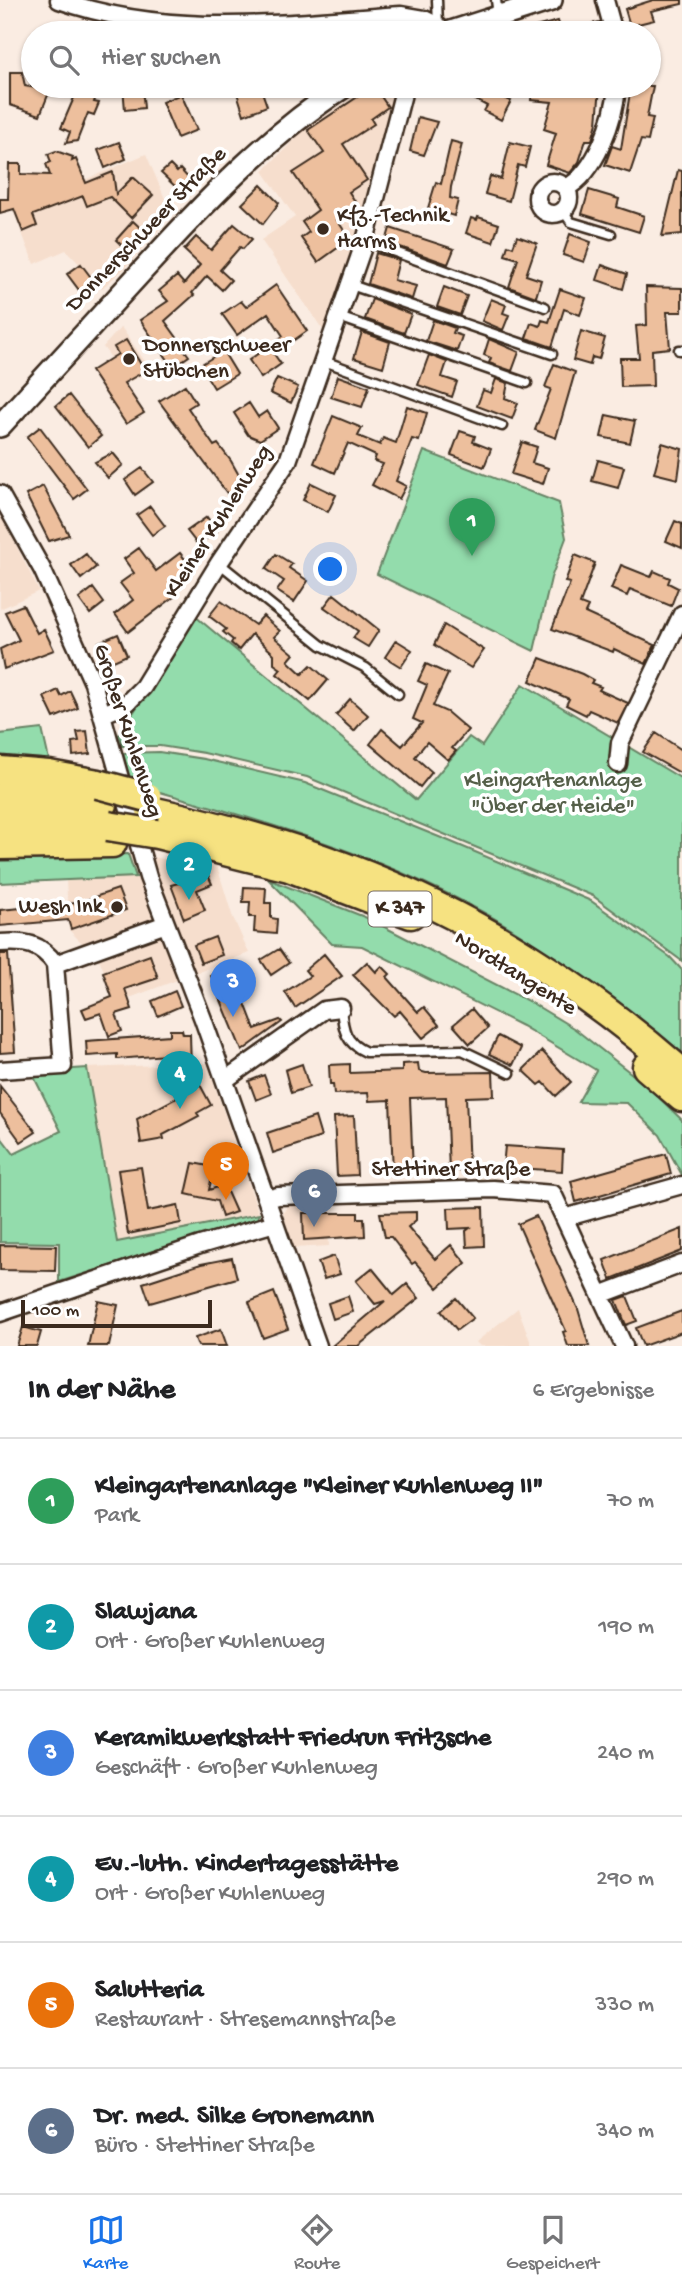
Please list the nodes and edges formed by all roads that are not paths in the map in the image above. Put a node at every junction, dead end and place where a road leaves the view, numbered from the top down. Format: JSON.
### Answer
{"nodes":[{"id":1,"x":59,"y":0,"type":"edge"},
{"id":2,"x":437,"y":0,"type":"edge"},
{"id":3,"x":551,"y":0,"type":"edge"},
{"id":4,"x":605,"y":0,"type":"edge"},
{"id":5,"x":497,"y":7,"type":"edge"},
{"id":6,"x":149,"y":21,"type":"edge"},
{"id":7,"x":303,"y":21,"type":"edge"},
{"id":8,"x":427,"y":21,"type":"edge"},
{"id":9,"x":440,"y":21,"type":"edge"},
{"id":10,"x":465,"y":21,"type":"edge"},
{"id":11,"x":611,"y":21,"type":"edge"},
{"id":12,"x":328,"y":98,"type":"edge"},
{"id":13,"x":402,"y":98,"type":"edge"},
{"id":14,"x":616,"y":98,"type":"edge"},
{"id":15,"x":566,"y":188,"type":"junction"},
{"id":16,"x":563,"y":211,"type":"junction"},
{"id":17,"x":611,"y":234,"type":"dead end"},
{"id":18,"x":365,"y":242,"type":"junction"},
{"id":19,"x":351,"y":285,"type":"junction"},
{"id":20,"x":545,"y":307,"type":"dead end"},
{"id":21,"x":339,"y":317,"type":"junction"},
{"id":22,"x":552,"y":354,"type":"dead end"},
{"id":23,"x":324,"y":361,"type":"junction"},
{"id":24,"x":527,"y":383,"type":"dead end"},
{"id":25,"x":0,"y":426,"type":"edge"},
{"id":26,"x":502,"y":426,"type":"dead end"},
{"id":27,"x":0,"y":494,"type":"edge"},
{"id":28,"x":219,"y":563,"type":"junction"},
{"id":29,"x":682,"y":614,"type":"edge"},
{"id":30,"x":398,"y":694,"type":"dead end"},
{"id":31,"x":103,"y":714,"type":"junction"},
{"id":32,"x":618,"y":764,"type":"dead end"},
{"id":33,"x":0,"y":771,"type":"edge"},
{"id":34,"x":0,"y":798,"type":"edge"},
{"id":35,"x":105,"y":814,"type":"junction"},
{"id":36,"x":0,"y":819,"type":"edge"},
{"id":37,"x":154,"y":822,"type":"junction"},
{"id":38,"x":236,"y":841,"type":"junction"},
{"id":39,"x":0,"y":845,"type":"edge"},
{"id":40,"x":166,"y":924,"type":"junction"},
{"id":41,"x":0,"y":943,"type":"edge"},
{"id":42,"x":55,"y":964,"type":"junction"},
{"id":43,"x":341,"y":1008,"type":"joint"},
{"id":44,"x":0,"y":1070,"type":"edge"},
{"id":45,"x":510,"y":1073,"type":"dead end"},
{"id":46,"x":682,"y":1073,"type":"edge"},
{"id":47,"x":225,"y":1080,"type":"junction"},
{"id":48,"x":682,"y":1097,"type":"edge"},
{"id":49,"x":682,"y":1185,"type":"edge"},
{"id":50,"x":267,"y":1199,"type":"junction"},
{"id":51,"x":564,"y":1218,"type":"junction"},
{"id":52,"x":275,"y":1223,"type":"junction"},
{"id":53,"x":682,"y":1264,"type":"edge"},
{"id":54,"x":600,"y":1295,"type":"junction"},
{"id":55,"x":0,"y":1313,"type":"edge"},
{"id":56,"x":318,"y":1346,"type":"edge"},
{"id":57,"x":624,"y":1346,"type":"edge"}],
"edges":[{"from":1,"to":6,"type":"street"},
{"from":2,"to":9,"type":"lane"},
{"from":3,"to":5,"type":"main road"},
{"from":4,"to":11,"type":"street"},
{"from":5,"to":10,"type":"main road"},
{"from":7,"to":8,"type":"street"},
{"from":12,"to":25,"type":"main road","name":"Donnerschweer Straße"},
{"from":13,"to":18,"type":"street","name":"Kleiner Kuhlenweg"},
{"from":14,"to":15,"type":"street"},
{"from":15,"to":16,"type":"street"},
{"from":15,"to":16,"type":"street"},
{"from":16,"to":17,"type":"lane"},
{"from":18,"to":19,"type":"street","name":"Kleiner Kuhlenweg"},
{"from":18,"to":20,"type":"lane"},
{"from":19,"to":21,"type":"street","name":"Kleiner Kuhlenweg"},
{"from":19,"to":22,"type":"lane"},
{"from":21,"to":23,"type":"street","name":"Kleiner Kuhlenweg"},
{"from":21,"to":24,"type":"lane"},
{"from":23,"to":26,"type":"lane"},
{"from":23,"to":28,"type":"street","name":"Kleiner Kuhlenweg"},
{"from":27,"to":31,"type":"street","name":"Großer Kuhlenweg"},
{"from":28,"to":30,"type":"lane"},
{"from":28,"to":31,"type":"street","name":"Kleiner Kuhlenweg"},
{"from":29,"to":32,"type":"street"},
{"from":31,"to":40,"type":"street","name":"Großer Kuhlenweg"},
{"from":33,"to":35,"type":"highway","number":"K 347"},
{"from":34,"to":35,"type":"highway","number":"K 347"},
{"from":35,"to":36,"type":"highway","number":"K 347"},
{"from":35,"to":37,"type":"highway","number":"K 347"},
{"from":35,"to":37,"type":"highway","number":"K 347","bridge":true},
{"from":35,"to":39,"type":"highway","number":"K 347"},
{"from":37,"to":38,"type":"highway","number":"K 347"},
{"from":37,"to":38,"type":"highway","number":"K 347"},
{"from":38,"to":46,"type":"highway","name":"Nordtangente","number":"K 347"},
{"from":38,"to":48,"type":"highway","name":"Nordtangente","number":"K 347"},
{"from":40,"to":42,"type":"street"},
{"from":40,"to":47,"type":"street","name":"Großer Kuhlenweg"},
{"from":41,"to":42,"type":"street"},
{"from":42,"to":44,"type":"street"},
{"from":43,"to":45,"type":"lane"},
{"from":43,"to":47,"type":"street"},
{"from":47,"to":50,"type":"street","name":"Großer Kuhlenweg"},
{"from":49,"to":51,"type":"street"},
{"from":50,"to":51,"type":"street","name":"Stettiner Straße"},
{"from":50,"to":52,"type":"street","name":"Großer Kuhlenweg"},
{"from":51,"to":54,"type":"street","name":"Stettiner Straße"},
{"from":52,"to":55,"type":"street"},
{"from":52,"to":56,"type":"street","name":"Großer Kuhlenweg"},
{"from":53,"to":54,"type":"street"},
{"from":54,"to":57,"type":"street","name":"Stettiner Straße"}]}
